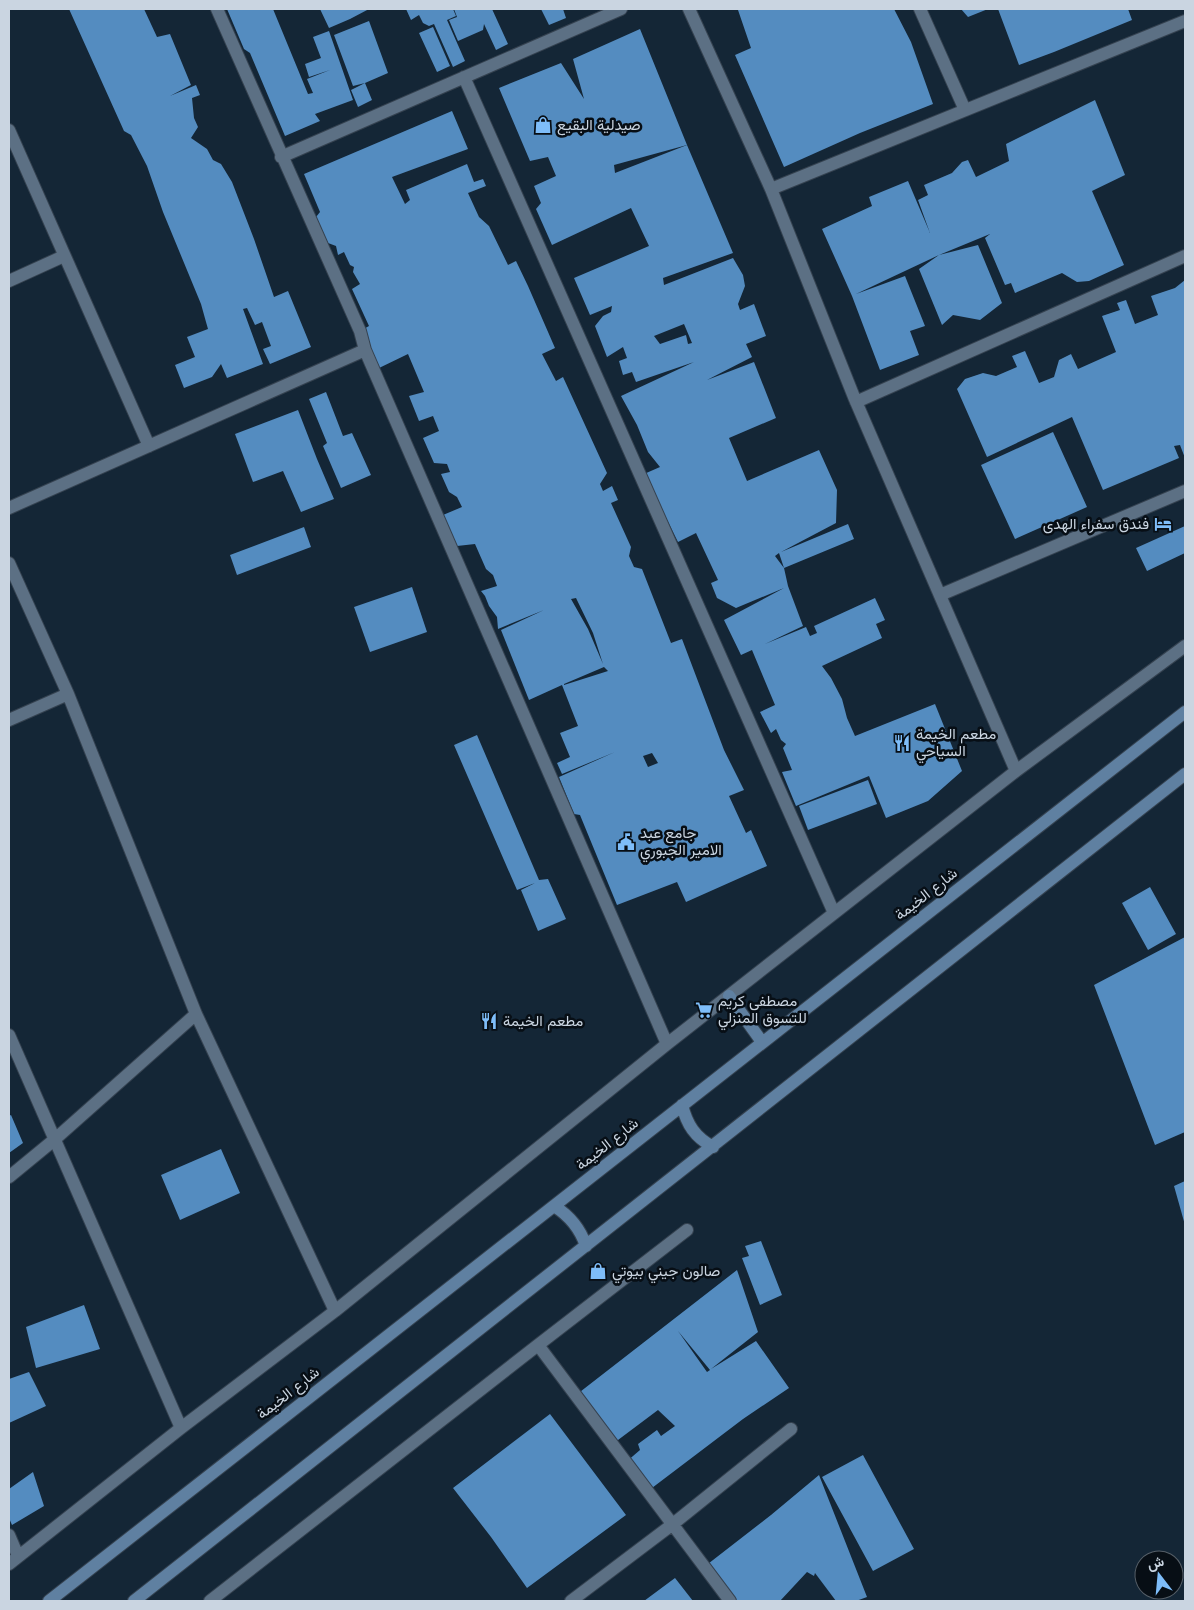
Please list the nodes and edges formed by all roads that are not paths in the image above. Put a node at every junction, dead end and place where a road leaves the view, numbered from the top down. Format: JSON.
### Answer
{"nodes":[{"id":1,"x":217,"y":9,"type":"edge"},
{"id":2,"x":621,"y":9,"type":"edge"},
{"id":3,"x":689,"y":9,"type":"edge"},
{"id":4,"x":920,"y":9,"type":"edge"},
{"id":5,"x":1185,"y":21,"type":"edge"},
{"id":6,"x":464,"y":77,"type":"junction"},
{"id":7,"x":965,"y":110,"type":"junction"},
{"id":8,"x":9,"y":130,"type":"edge"},
{"id":9,"x":281,"y":157,"type":"junction"},
{"id":10,"x":770,"y":189,"type":"junction"},
{"id":11,"x":64,"y":256,"type":"junction"},
{"id":12,"x":1185,"y":256,"type":"edge"},
{"id":13,"x":9,"y":281,"type":"edge"},
{"id":14,"x":365,"y":350,"type":"junction"},
{"id":15,"x":856,"y":402,"type":"junction"},
{"id":16,"x":149,"y":446,"type":"junction"},
{"id":17,"x":1185,"y":491,"type":"edge"},
{"id":18,"x":9,"y":508,"type":"edge"},
{"id":19,"x":9,"y":563,"type":"edge"},
{"id":20,"x":940,"y":595,"type":"junction"},
{"id":21,"x":1185,"y":646,"type":"edge"},
{"id":22,"x":68,"y":694,"type":"junction"},
{"id":23,"x":1185,"y":712,"type":"edge"},
{"id":24,"x":9,"y":720,"type":"edge"},
{"id":25,"x":1016,"y":771,"type":"junction"},
{"id":26,"x":1185,"y":774,"type":"edge"},
{"id":27,"x":834,"y":913,"type":"junction"},
{"id":28,"x":729,"y":996,"type":"junction"},
{"id":29,"x":196,"y":1014,"type":"junction"},
{"id":30,"x":9,"y":1035,"type":"edge"},
{"id":31,"x":762,"y":1042,"type":"junction"},
{"id":32,"x":667,"y":1044,"type":"junction"},
{"id":33,"x":682,"y":1106,"type":"junction"},
{"id":34,"x":54,"y":1140,"type":"junction"},
{"id":35,"x":712,"y":1147,"type":"junction"},
{"id":36,"x":9,"y":1177,"type":"edge"},
{"id":37,"x":554,"y":1206,"type":"junction"},
{"id":38,"x":687,"y":1230,"type":"dead end"},
{"id":39,"x":586,"y":1246,"type":"junction"},
{"id":40,"x":335,"y":1311,"type":"junction"},
{"id":41,"x":538,"y":1345,"type":"junction"},
{"id":42,"x":181,"y":1428,"type":"junction"},
{"id":43,"x":791,"y":1429,"type":"dead end"},
{"id":44,"x":673,"y":1524,"type":"junction"},
{"id":45,"x":9,"y":1535,"type":"edge"},
{"id":46,"x":14,"y":1560,"type":"edge"},
{"id":47,"x":49,"y":1601,"type":"edge"},
{"id":48,"x":134,"y":1601,"type":"edge"},
{"id":49,"x":210,"y":1601,"type":"edge"},
{"id":50,"x":571,"y":1601,"type":"edge"},
{"id":51,"x":730,"y":1601,"type":"edge"}],
"edges":[{"from":1,"to":9,"type":"street"},
{"from":2,"to":6,"type":"street"},
{"from":3,"to":10,"type":"street"},
{"from":4,"to":7,"type":"street"},
{"from":5,"to":7,"type":"street"},
{"from":6,"to":9,"type":"street"},
{"from":6,"to":27,"type":"street"},
{"from":7,"to":10,"type":"street"},
{"from":8,"to":11,"type":"street"},
{"from":9,"to":14,"type":"street"},
{"from":10,"to":15,"type":"street"},
{"from":11,"to":13,"type":"street"},
{"from":11,"to":16,"type":"street"},
{"from":12,"to":15,"type":"street"},
{"from":14,"to":16,"type":"street"},
{"from":14,"to":32,"type":"street"},
{"from":15,"to":20,"type":"street"},
{"from":16,"to":18,"type":"street"},
{"from":17,"to":20,"type":"street"},
{"from":19,"to":22,"type":"street"},
{"from":20,"to":25,"type":"street"},
{"from":21,"to":25,"type":"street"},
{"from":22,"to":24,"type":"street"},
{"from":22,"to":29,"type":"street"},
{"from":23,"to":31,"type":"street","name":"شارع الخيمة"},
{"from":25,"to":27,"type":"street"},
{"from":26,"to":35,"type":"street"},
{"from":27,"to":28,"type":"street"},
{"from":28,"to":31,"type":"street"},
{"from":28,"to":32,"type":"street"},
{"from":29,"to":34,"type":"street"},
{"from":29,"to":40,"type":"street"},
{"from":30,"to":34,"type":"street"},
{"from":31,"to":33,"type":"street","name":"شارع الخيمة"},
{"from":32,"to":40,"type":"street"},
{"from":33,"to":35,"type":"street"},
{"from":33,"to":37,"type":"street","name":"شارع الخيمة"},
{"from":34,"to":36,"type":"street"},
{"from":34,"to":42,"type":"street"},
{"from":35,"to":39,"type":"street"},
{"from":37,"to":39,"type":"street"},
{"from":37,"to":47,"type":"street","name":"شارع الخيمة"},
{"from":38,"to":41,"type":"street"},
{"from":39,"to":48,"type":"street"},
{"from":40,"to":42,"type":"street"},
{"from":41,"to":44,"type":"street"},
{"from":41,"to":49,"type":"street"},
{"from":42,"to":46,"type":"street"},
{"from":43,"to":44,"type":"street"},
{"from":44,"to":50,"type":"street"},
{"from":44,"to":51,"type":"street"},
{"from":45,"to":46,"type":"street"}]}
